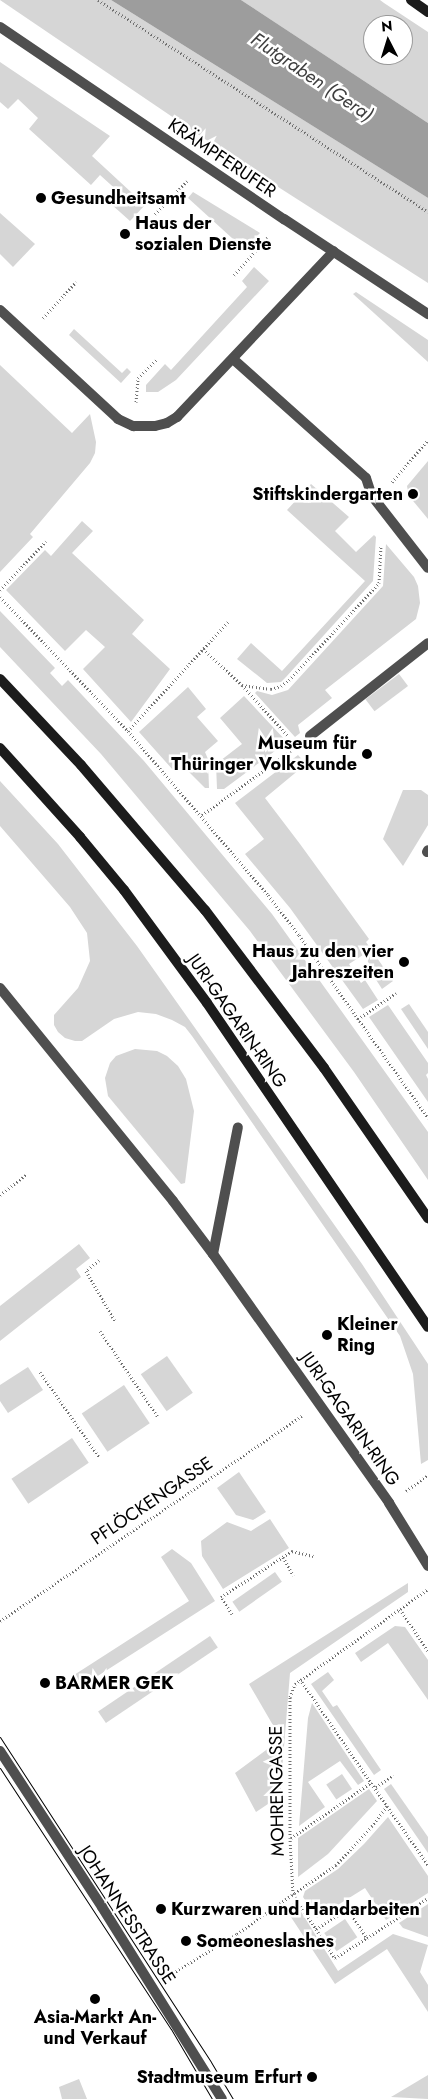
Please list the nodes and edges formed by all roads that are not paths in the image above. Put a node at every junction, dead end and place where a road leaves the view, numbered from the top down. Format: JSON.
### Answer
{"nodes":[{"id":1,"x":411,"y":0,"type":"edge"},
{"id":2,"x":428,"y":12,"type":"edge"},
{"id":3,"x":0,"y":26,"type":"edge"},
{"id":4,"x":334,"y":251,"type":"junction"},
{"id":5,"x":0,"y":310,"type":"edge"},
{"id":6,"x":428,"y":314,"type":"edge"},
{"id":7,"x":233,"y":359,"type":"junction"},
{"id":8,"x":428,"y":568,"type":"edge"},
{"id":9,"x":428,"y":642,"type":"edge"},
{"id":10,"x":0,"y":679,"type":"edge"},
{"id":11,"x":310,"y":736,"type":"dead end"},
{"id":12,"x":0,"y":748,"type":"edge"},
{"id":13,"x":0,"y":988,"type":"edge"},
{"id":14,"x":238,"y":1127,"type":"dead end"},
{"id":15,"x":428,"y":1218,"type":"edge"},
{"id":16,"x":213,"y":1254,"type":"junction"},
{"id":17,"x":428,"y":1327,"type":"edge"},
{"id":18,"x":428,"y":1565,"type":"edge"},
{"id":19,"x":0,"y":1751,"type":"edge"},
{"id":20,"x":222,"y":2099,"type":"edge"}],
"edges":[{"from":1,"to":2,"type":"street"},
{"from":3,"to":4,"type":"street","name":"KRÄMPFERUFER"},
{"from":4,"to":6,"type":"street","name":"KRÄMPFERUFER"},
{"from":4,"to":7,"type":"street"},
{"from":5,"to":7,"type":"street"},
{"from":7,"to":8,"type":"street"},
{"from":9,"to":11,"type":"street"},
{"from":10,"to":15,"type":"street"},
{"from":12,"to":17,"type":"street","name":"JURI-GAGARIN-RING"},
{"from":13,"to":16,"type":"street","name":"JURI-GAGARIN-RING"},
{"from":14,"to":16,"type":"street"},
{"from":16,"to":18,"type":"street","name":"JURI-GAGARIN-RING"},
{"from":19,"to":20,"type":"street","name":"JOHANNESSTRASSE"}]}
